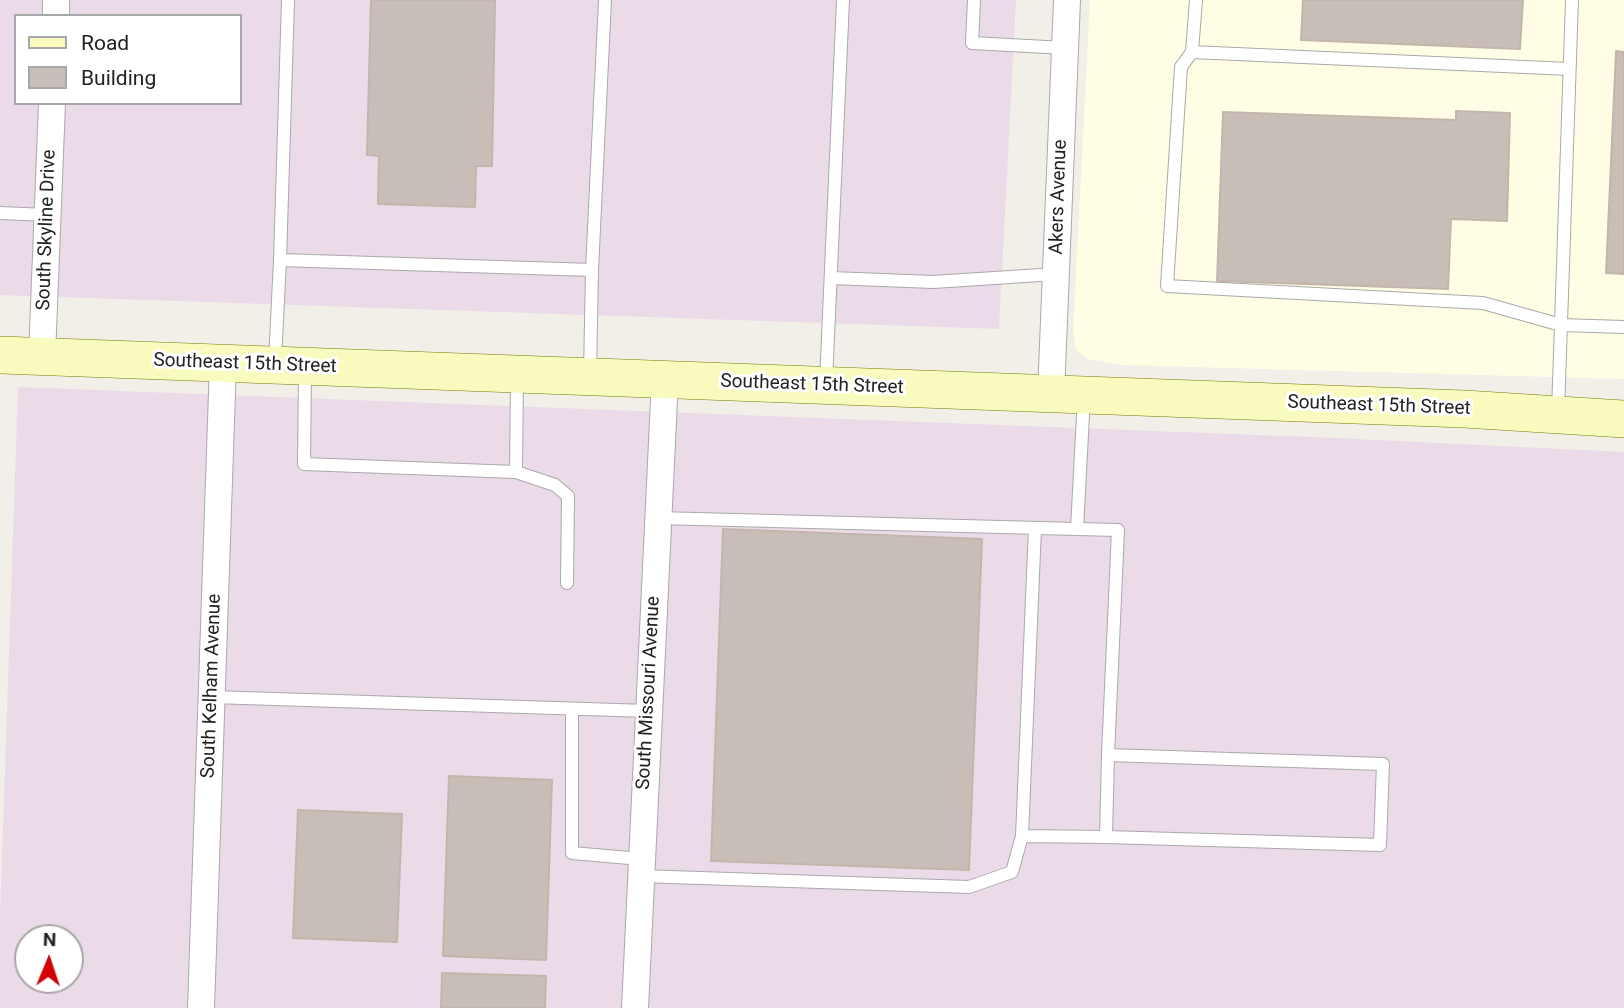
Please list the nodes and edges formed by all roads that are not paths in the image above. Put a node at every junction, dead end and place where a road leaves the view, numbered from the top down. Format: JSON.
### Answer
{"nodes":[{"id":1,"x":288,"y":0,"type":"edge"},
{"id":2,"x":606,"y":0,"type":"edge"},
{"id":3,"x":844,"y":0,"type":"edge"},
{"id":4,"x":974,"y":0,"type":"edge"},
{"id":5,"x":1066,"y":0,"type":"edge"},
{"id":6,"x":1196,"y":0,"type":"edge"},
{"id":7,"x":1572,"y":0,"type":"edge"},
{"id":8,"x":1065,"y":47,"type":"junction"},
{"id":9,"x":1192,"y":52,"type":"junction"},
{"id":10,"x":1569,"y":69,"type":"junction"},
{"id":11,"x":52,"y":105,"type":"edge"},
{"id":12,"x":0,"y":213,"type":"edge"},
{"id":13,"x":47,"y":215,"type":"junction"},
{"id":14,"x":280,"y":260,"type":"junction"},
{"id":15,"x":592,"y":270,"type":"junction"},
{"id":16,"x":1056,"y":274,"type":"junction"},
{"id":17,"x":831,"y":278,"type":"junction"},
{"id":18,"x":1561,"y":325,"type":"junction"},
{"id":19,"x":1624,"y":327,"type":"edge"},
{"id":20,"x":0,"y":355,"type":"edge"},
{"id":21,"x":41,"y":356,"type":"junction"},
{"id":22,"x":223,"y":363,"type":"junction"},
{"id":23,"x":290,"y":365,"type":"junction"},
{"id":24,"x":517,"y":375,"type":"junction"},
{"id":25,"x":590,"y":376,"type":"junction"},
{"id":26,"x":666,"y":379,"type":"junction"},
{"id":27,"x":826,"y":386,"type":"junction"},
{"id":28,"x":1067,"y":395,"type":"junction"},
{"id":29,"x":1558,"y":415,"type":"junction"},
{"id":30,"x":1624,"y":419,"type":"edge"},
{"id":31,"x":516,"y":472,"type":"junction"},
{"id":32,"x":658,"y":518,"type":"junction"},
{"id":33,"x":1035,"y":528,"type":"junction"},
{"id":34,"x":1077,"y":529,"type":"junction"},
{"id":35,"x":567,"y":583,"type":"dead end"},
{"id":36,"x":212,"y":697,"type":"junction"},
{"id":37,"x":572,"y":709,"type":"junction"},
{"id":38,"x":649,"y":711,"type":"junction"},
{"id":39,"x":1108,"y":755,"type":"junction"},
{"id":40,"x":1022,"y":836,"type":"junction"},
{"id":41,"x":1106,"y":837,"type":"junction"},
{"id":42,"x":640,"y":868,"type":"junction"},
{"id":43,"x":201,"y":1008,"type":"edge"},
{"id":44,"x":635,"y":1008,"type":"edge"}],
"edges":[{"from":1,"to":14,"type":"lane"},
{"from":2,"to":15,"type":"lane"},
{"from":3,"to":17,"type":"lane"},
{"from":4,"to":8,"type":"lane"},
{"from":5,"to":8,"type":"street","name":"Akers Avenue"},
{"from":6,"to":9,"type":"lane"},
{"from":7,"to":10,"type":"lane"},
{"from":8,"to":16,"type":"street","name":"Akers Avenue"},
{"from":9,"to":10,"type":"lane"},
{"from":9,"to":18,"type":"lane"},
{"from":10,"to":18,"type":"lane"},
{"from":11,"to":13,"type":"street","name":"South Skyline Drive"},
{"from":12,"to":13,"type":"lane"},
{"from":13,"to":21,"type":"street","name":"South Skyline Drive"},
{"from":14,"to":15,"type":"lane"},
{"from":14,"to":23,"type":"lane"},
{"from":15,"to":25,"type":"lane"},
{"from":16,"to":17,"type":"lane"},
{"from":16,"to":28,"type":"street","name":"Akers Avenue"},
{"from":17,"to":27,"type":"lane"},
{"from":18,"to":19,"type":"lane"},
{"from":18,"to":29,"type":"lane"},
{"from":20,"to":21,"type":"main road","name":"Southeast 15th Street"},
{"from":21,"to":22,"type":"main road","name":"Southeast 15th Street"},
{"from":22,"to":23,"type":"main road","name":"Southeast 15th Street"},
{"from":22,"to":36,"type":"street","name":"South Kelham Avenue"},
{"from":23,"to":24,"type":"main road","name":"Southeast 15th Street"},
{"from":23,"to":31,"type":"lane"},
{"from":24,"to":25,"type":"main road","name":"Southeast 15th Street"},
{"from":24,"to":31,"type":"lane"},
{"from":25,"to":26,"type":"main road","name":"Southeast 15th Street"},
{"from":26,"to":27,"type":"main road","name":"Southeast 15th Street"},
{"from":26,"to":32,"type":"street","name":"South Missouri Avenue"},
{"from":27,"to":28,"type":"main road","name":"Southeast 15th Street"},
{"from":28,"to":29,"type":"main road","name":"Southeast 15th Street"},
{"from":28,"to":34,"type":"lane"},
{"from":29,"to":30,"type":"main road","name":"Southeast 15th Street"},
{"from":31,"to":35,"type":"lane"},
{"from":32,"to":33,"type":"lane"},
{"from":32,"to":38,"type":"street","name":"South Missouri Avenue"},
{"from":33,"to":34,"type":"lane"},
{"from":33,"to":40,"type":"lane"},
{"from":34,"to":39,"type":"lane"},
{"from":36,"to":37,"type":"lane"},
{"from":36,"to":43,"type":"street","name":"South Kelham Avenue"},
{"from":37,"to":38,"type":"lane"},
{"from":37,"to":42,"type":"lane"},
{"from":38,"to":42,"type":"street","name":"South Missouri Avenue"},
{"from":39,"to":41,"type":"lane"},
{"from":39,"to":41,"type":"lane"},
{"from":40,"to":41,"type":"lane"},
{"from":40,"to":42,"type":"lane"},
{"from":42,"to":44,"type":"street","name":"South Missouri Avenue"}]}
